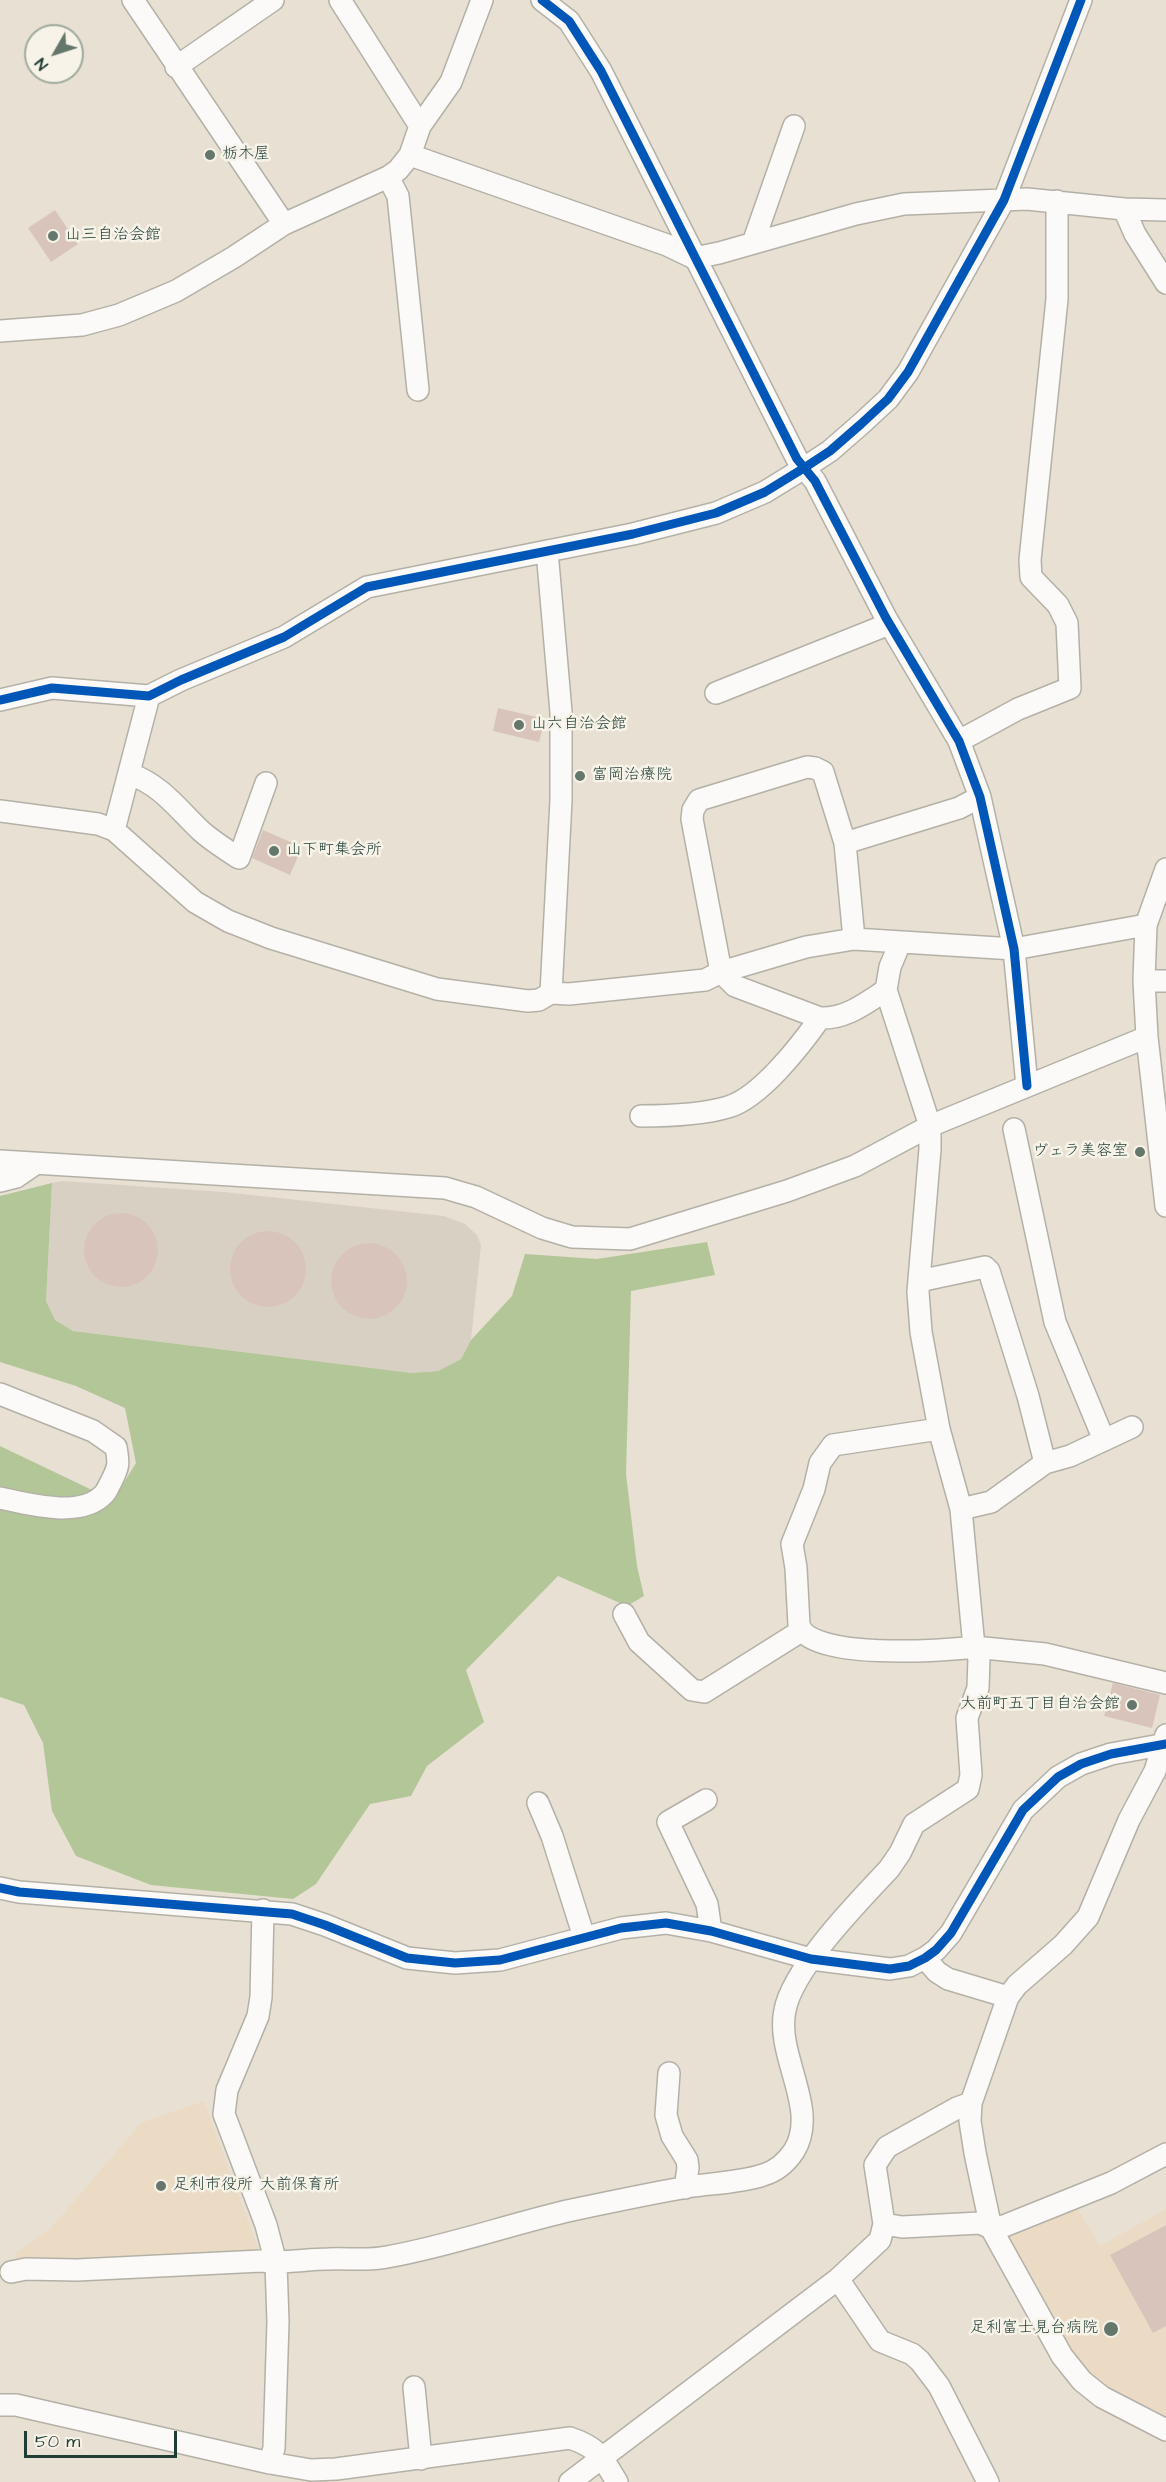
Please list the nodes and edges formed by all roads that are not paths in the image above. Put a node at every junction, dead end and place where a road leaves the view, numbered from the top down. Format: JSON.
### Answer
{"nodes":[{"id":1,"x":133,"y":0,"type":"edge"},
{"id":2,"x":273,"y":0,"type":"edge"},
{"id":3,"x":340,"y":0,"type":"edge"},
{"id":4,"x":483,"y":0,"type":"edge"},
{"id":5,"x":542,"y":0,"type":"edge"},
{"id":6,"x":1081,"y":0,"type":"edge"},
{"id":7,"x":176,"y":67,"type":"junction"},
{"id":8,"x":420,"y":126,"type":"junction"},
{"id":9,"x":794,"y":126,"type":"dead end"},
{"id":10,"x":410,"y":155,"type":"junction"},
{"id":11,"x":388,"y":177,"type":"junction"},
{"id":12,"x":1004,"y":200,"type":"junction"},
{"id":13,"x":1058,"y":201,"type":"junction"},
{"id":14,"x":1124,"y":209,"type":"junction"},
{"id":15,"x":1166,"y":210,"type":"edge"},
{"id":16,"x":284,"y":224,"type":"junction"},
{"id":17,"x":753,"y":243,"type":"junction"},
{"id":18,"x":694,"y":258,"type":"junction"},
{"id":19,"x":1166,"y":283,"type":"edge"},
{"id":20,"x":0,"y":331,"type":"edge"},
{"id":21,"x":418,"y":390,"type":"dead end"},
{"id":22,"x":804,"y":468,"type":"junction"},
{"id":23,"x":547,"y":551,"type":"junction"},
{"id":24,"x":889,"y":624,"type":"junction"},
{"id":25,"x":716,"y":693,"type":"dead end"},
{"id":26,"x":149,"y":696,"type":"junction"},
{"id":27,"x":0,"y":700,"type":"edge"},
{"id":28,"x":959,"y":741,"type":"junction"},
{"id":29,"x":130,"y":774,"type":"junction"},
{"id":30,"x":266,"y":783,"type":"dead end"},
{"id":31,"x":980,"y":797,"type":"junction"},
{"id":32,"x":0,"y":811,"type":"edge"},
{"id":33,"x":114,"y":830,"type":"junction"},
{"id":34,"x":845,"y":843,"type":"junction"},
{"id":35,"x":1166,"y":869,"type":"edge"},
{"id":36,"x":1146,"y":925,"type":"junction"},
{"id":37,"x":854,"y":939,"type":"junction"},
{"id":38,"x":900,"y":943,"type":"junction"},
{"id":39,"x":1014,"y":949,"type":"junction"},
{"id":40,"x":721,"y":972,"type":"junction"},
{"id":41,"x":1144,"y":981,"type":"junction"},
{"id":42,"x":1166,"y":981,"type":"edge"},
{"id":43,"x":886,"y":990,"type":"junction"},
{"id":44,"x":551,"y":993,"type":"junction"},
{"id":45,"x":820,"y":1018,"type":"junction"},
{"id":46,"x":1147,"y":1037,"type":"junction"},
{"id":47,"x":1027,"y":1086,"type":"junction"},
{"id":48,"x":641,"y":1116,"type":"dead end"},
{"id":49,"x":930,"y":1126,"type":"junction"},
{"id":50,"x":1014,"y":1129,"type":"dead end"},
{"id":51,"x":0,"y":1161,"type":"edge"},
{"id":52,"x":35,"y":1164,"type":"junction"},
{"id":53,"x":0,"y":1181,"type":"edge"},
{"id":54,"x":1166,"y":1206,"type":"edge"},
{"id":55,"x":920,"y":1281,"type":"junction"},
{"id":56,"x":0,"y":1394,"type":"edge"},
{"id":57,"x":1132,"y":1427,"type":"dead end"},
{"id":58,"x":939,"y":1429,"type":"junction"},
{"id":59,"x":1104,"y":1440,"type":"junction"},
{"id":60,"x":1045,"y":1463,"type":"junction"},
{"id":61,"x":0,"y":1498,"type":"edge"},
{"id":62,"x":961,"y":1509,"type":"junction"},
{"id":63,"x":624,"y":1614,"type":"dead end"},
{"id":64,"x":801,"y":1631,"type":"junction"},
{"id":65,"x":974,"y":1647,"type":"junction"},
{"id":66,"x":1166,"y":1683,"type":"edge"},
{"id":67,"x":1165,"y":1741,"type":"edge"},
{"id":68,"x":706,"y":1800,"type":"dead end"},
{"id":69,"x":538,"y":1803,"type":"dead end"},
{"id":70,"x":0,"y":1888,"type":"edge"},
{"id":71,"x":263,"y":1910,"type":"junction"},
{"id":72,"x":711,"y":1931,"type":"junction"},
{"id":73,"x":584,"y":1937,"type":"junction"},
{"id":74,"x":925,"y":1958,"type":"junction"},
{"id":75,"x":811,"y":1959,"type":"junction"},
{"id":76,"x":1008,"y":1997,"type":"junction"},
{"id":77,"x":669,"y":2073,"type":"dead end"},
{"id":78,"x":971,"y":2103,"type":"junction"},
{"id":79,"x":1166,"y":2154,"type":"edge"},
{"id":80,"x":685,"y":2188,"type":"junction"},
{"id":81,"x":884,"y":2224,"type":"junction"},
{"id":82,"x":991,"y":2228,"type":"junction"},
{"id":83,"x":276,"y":2263,"type":"junction"},
{"id":84,"x":11,"y":2272,"type":"dead end"},
{"id":85,"x":838,"y":2279,"type":"junction"},
{"id":86,"x":414,"y":2387,"type":"dead end"},
{"id":87,"x":0,"y":2405,"type":"edge"},
{"id":88,"x":1166,"y":2430,"type":"edge"},
{"id":89,"x":421,"y":2459,"type":"junction"},
{"id":90,"x":603,"y":2459,"type":"junction"},
{"id":91,"x":270,"y":2463,"type":"junction"},
{"id":92,"x":570,"y":2482,"type":"edge"},
{"id":93,"x":618,"y":2482,"type":"edge"},
{"id":94,"x":988,"y":2482,"type":"edge"}],
"edges":[{"from":1,"to":7,"type":"street"},
{"from":2,"to":7,"type":"street"},
{"from":3,"to":8,"type":"street"},
{"from":4,"to":8,"type":"street"},
{"from":5,"to":18,"type":"street"},
{"from":6,"to":12,"type":"street"},
{"from":7,"to":16,"type":"street"},
{"from":8,"to":10,"type":"street"},
{"from":9,"to":17,"type":"street"},
{"from":10,"to":11,"type":"street"},
{"from":10,"to":18,"type":"street"},
{"from":11,"to":16,"type":"street"},
{"from":11,"to":21,"type":"street"},
{"from":12,"to":13,"type":"street"},
{"from":12,"to":17,"type":"street"},
{"from":12,"to":22,"type":"street"},
{"from":13,"to":14,"type":"street"},
{"from":13,"to":28,"type":"street"},
{"from":14,"to":15,"type":"street"},
{"from":14,"to":19,"type":"street"},
{"from":16,"to":20,"type":"street"},
{"from":17,"to":18,"type":"street"},
{"from":18,"to":22,"type":"street"},
{"from":22,"to":23,"type":"street"},
{"from":22,"to":24,"type":"street"},
{"from":23,"to":26,"type":"street"},
{"from":23,"to":44,"type":"street"},
{"from":24,"to":25,"type":"street"},
{"from":24,"to":28,"type":"street"},
{"from":26,"to":27,"type":"street"},
{"from":26,"to":29,"type":"street"},
{"from":28,"to":31,"type":"street"},
{"from":29,"to":30,"type":"street"},
{"from":29,"to":33,"type":"street"},
{"from":31,"to":34,"type":"street"},
{"from":31,"to":39,"type":"street"},
{"from":32,"to":33,"type":"street"},
{"from":33,"to":44,"type":"street"},
{"from":34,"to":37,"type":"street"},
{"from":34,"to":40,"type":"street"},
{"from":35,"to":36,"type":"street"},
{"from":36,"to":39,"type":"street"},
{"from":36,"to":41,"type":"street"},
{"from":37,"to":38,"type":"street"},
{"from":37,"to":40,"type":"street"},
{"from":38,"to":39,"type":"street"},
{"from":38,"to":43,"type":"street"},
{"from":39,"to":47,"type":"street"},
{"from":40,"to":44,"type":"street"},
{"from":40,"to":45,"type":"street"},
{"from":41,"to":42,"type":"street"},
{"from":41,"to":46,"type":"street"},
{"from":43,"to":45,"type":"street"},
{"from":43,"to":49,"type":"street"},
{"from":45,"to":48,"type":"street"},
{"from":46,"to":47,"type":"street"},
{"from":46,"to":54,"type":"street"},
{"from":47,"to":49,"type":"street"},
{"from":49,"to":52,"type":"street"},
{"from":49,"to":55,"type":"street"},
{"from":50,"to":59,"type":"street"},
{"from":51,"to":52,"type":"street"},
{"from":52,"to":53,"type":"street"},
{"from":55,"to":58,"type":"street"},
{"from":55,"to":60,"type":"street"},
{"from":56,"to":61,"type":"street"},
{"from":57,"to":59,"type":"street"},
{"from":58,"to":62,"type":"street"},
{"from":58,"to":64,"type":"street"},
{"from":59,"to":60,"type":"street"},
{"from":60,"to":62,"type":"street"},
{"from":62,"to":65,"type":"street"},
{"from":63,"to":64,"type":"street"},
{"from":64,"to":65,"type":"street"},
{"from":65,"to":66,"type":"street"},
{"from":65,"to":75,"type":"street"},
{"from":67,"to":74,"type":"street"},
{"from":67,"to":76,"type":"street"},
{"from":68,"to":72,"type":"street"},
{"from":69,"to":73,"type":"street"},
{"from":70,"to":71,"type":"street"},
{"from":71,"to":73,"type":"street"},
{"from":71,"to":83,"type":"street"},
{"from":72,"to":73,"type":"street"},
{"from":72,"to":75,"type":"street"},
{"from":74,"to":75,"type":"street"},
{"from":74,"to":76,"type":"street"},
{"from":75,"to":80,"type":"street"},
{"from":76,"to":78,"type":"street"},
{"from":77,"to":80,"type":"street"},
{"from":78,"to":81,"type":"street"},
{"from":78,"to":82,"type":"street"},
{"from":79,"to":82,"type":"street"},
{"from":80,"to":83,"type":"street"},
{"from":81,"to":82,"type":"street"},
{"from":81,"to":85,"type":"street"},
{"from":82,"to":88,"type":"street"},
{"from":83,"to":84,"type":"street"},
{"from":83,"to":91,"type":"street"},
{"from":85,"to":90,"type":"street"},
{"from":85,"to":94,"type":"street"},
{"from":86,"to":89,"type":"street"},
{"from":87,"to":91,"type":"street"},
{"from":89,"to":90,"type":"street"},
{"from":89,"to":91,"type":"street"},
{"from":90,"to":92,"type":"street"},
{"from":90,"to":93,"type":"street"}]}
